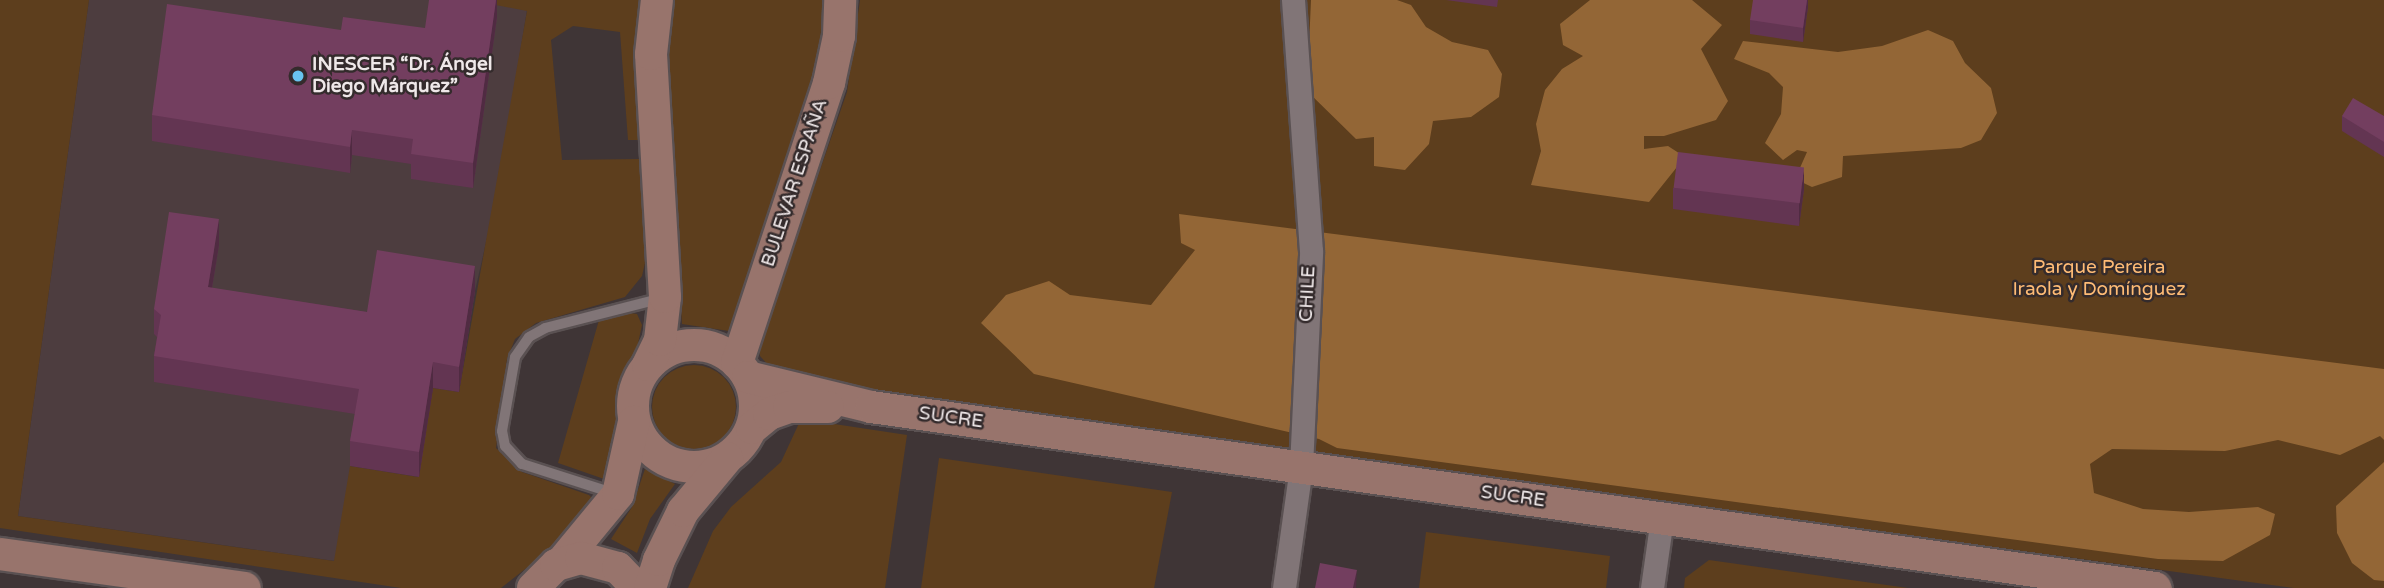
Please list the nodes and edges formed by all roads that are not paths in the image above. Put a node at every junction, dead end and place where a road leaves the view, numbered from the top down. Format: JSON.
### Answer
{"nodes":[{"id":1,"x":657,"y":0,"type":"edge"},
{"id":2,"x":840,"y":0,"type":"edge"},
{"id":3,"x":1293,"y":0,"type":"edge"},
{"id":4,"x":665,"y":297,"type":"junction"},
{"id":5,"x":648,"y":365,"type":"junction"},
{"id":6,"x":743,"y":370,"type":"junction"},
{"id":7,"x":871,"y":407,"type":"junction"},
{"id":8,"x":634,"y":422,"type":"junction"},
{"id":9,"x":752,"y":428,"type":"junction"},
{"id":10,"x":727,"y":458,"type":"junction"},
{"id":11,"x":1301,"y":467,"type":"junction"},
{"id":12,"x":618,"y":494,"type":"junction"},
{"id":13,"x":1662,"y":518,"type":"junction"},
{"id":14,"x":0,"y":554,"type":"edge"},
{"id":15,"x":540,"y":579,"type":"edge"},
{"id":16,"x":130,"y":580,"type":"edge"},
{"id":17,"x":245,"y":588,"type":"edge"},
{"id":18,"x":637,"y":588,"type":"edge"},
{"id":19,"x":650,"y":588,"type":"edge"},
{"id":20,"x":1284,"y":588,"type":"edge"},
{"id":21,"x":1652,"y":588,"type":"edge"},
{"id":22,"x":2155,"y":588,"type":"edge"}],
"edges":[{"from":1,"to":4,"type":"main road"},
{"from":2,"to":6,"type":"main road","name":"BULEVAR ESPAÑA"},
{"from":3,"to":11,"type":"street","name":"CHILE"},
{"from":4,"to":5,"type":"main road"},
{"from":4,"to":12,"type":"lane"},
{"from":5,"to":6,"type":"main road"},
{"from":5,"to":8,"type":"main road"},
{"from":6,"to":7,"type":"main road","name":"SUCRE"},
{"from":6,"to":9,"type":"main road"},
{"from":7,"to":9,"type":"main road","name":"SUCRE"},
{"from":7,"to":11,"type":"main road","name":"SUCRE"},
{"from":8,"to":10,"type":"main road"},
{"from":8,"to":12,"type":"main road"},
{"from":9,"to":10,"type":"main road"},
{"from":10,"to":19,"type":"main road"},
{"from":11,"to":13,"type":"main road","name":"SUCRE"},
{"from":11,"to":20,"type":"street","name":"CHILE"},
{"from":12,"to":15,"type":"main road"},
{"from":13,"to":21,"type":"street"},
{"from":13,"to":22,"type":"main road","name":"SUCRE"},
{"from":14,"to":16,"type":"main road"},
{"from":15,"to":18,"type":"main road"},
{"from":16,"to":17,"type":"main road"}]}
